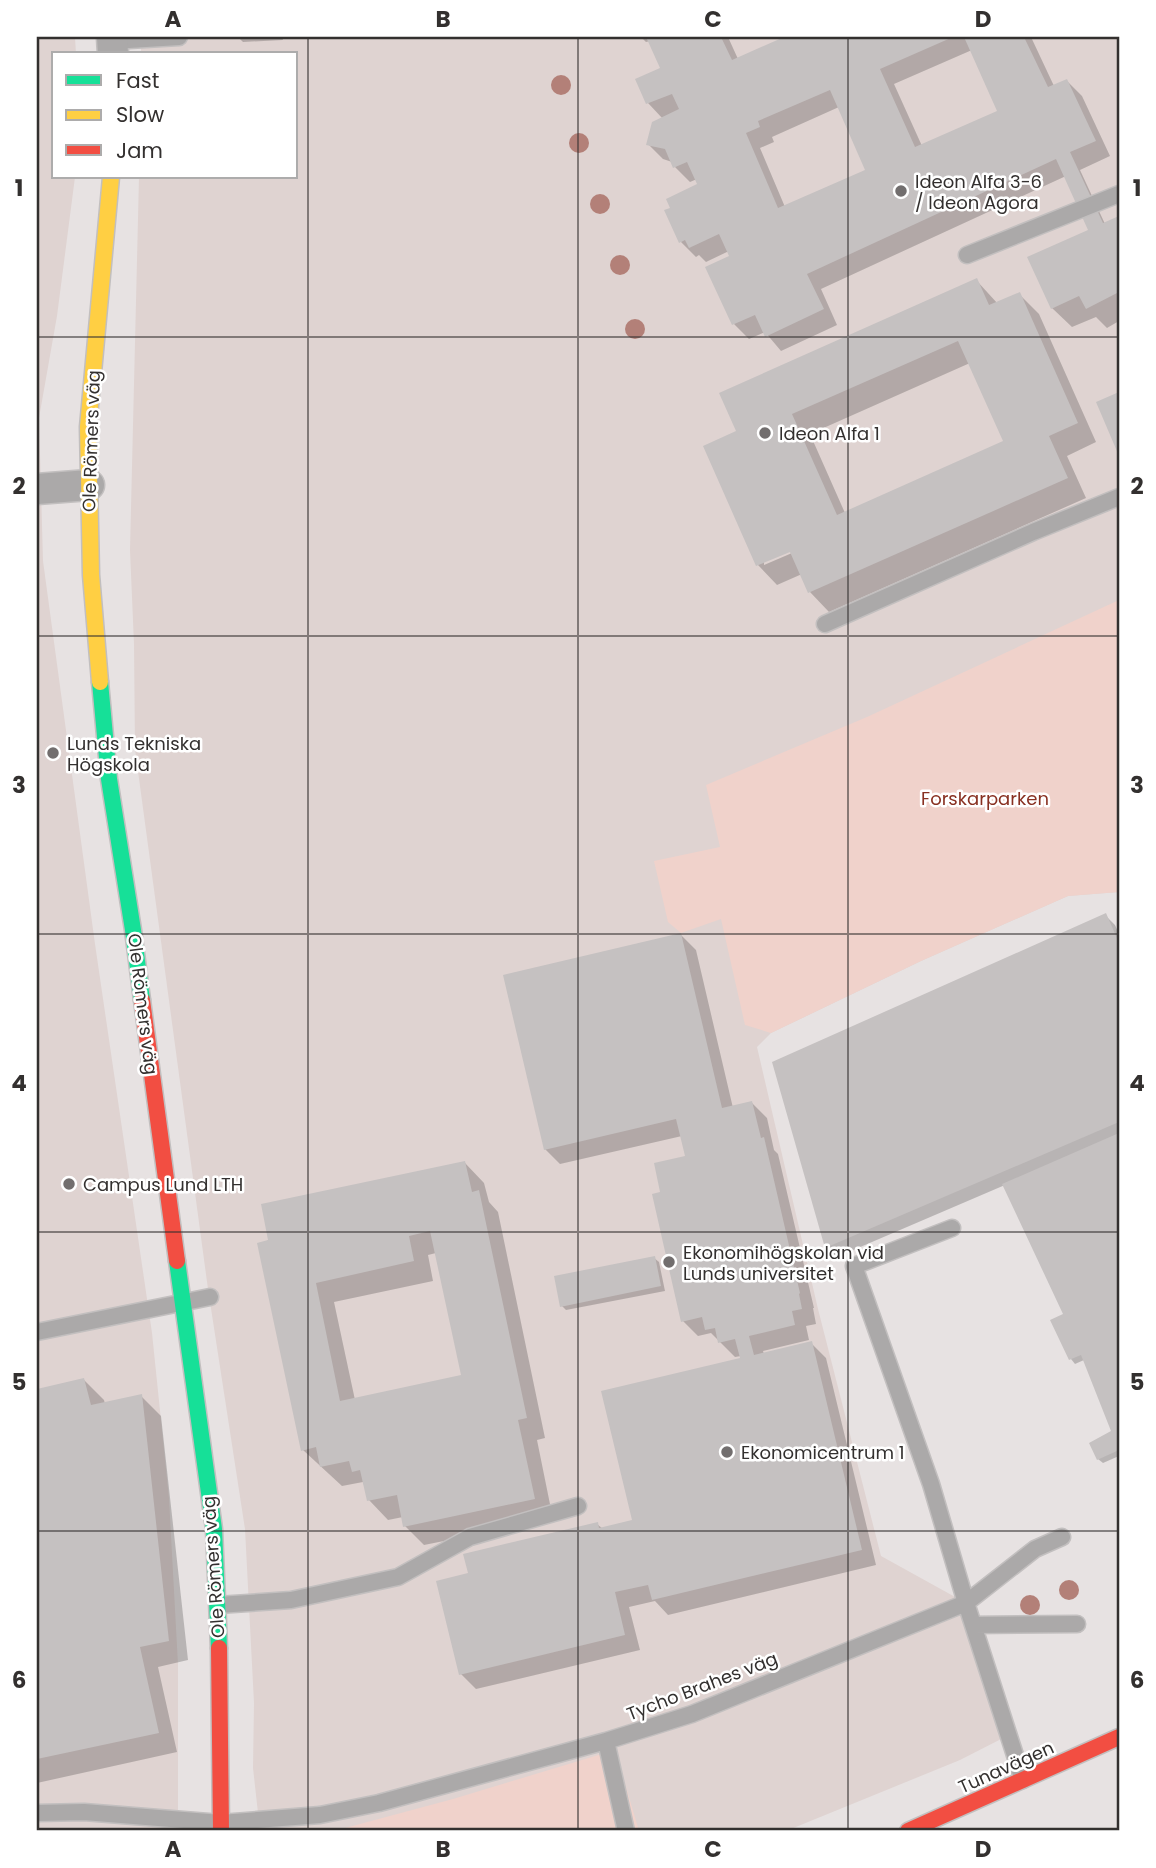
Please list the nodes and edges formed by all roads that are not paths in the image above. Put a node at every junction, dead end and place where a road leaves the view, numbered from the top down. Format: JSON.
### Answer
{"nodes":[{"id":1,"x":179,"y":37,"type":"edge"},
{"id":2,"x":112,"y":44,"type":"edge"},
{"id":3,"x":111,"y":178,"type":"edge"},
{"id":4,"x":1119,"y":194,"type":"edge"},
{"id":5,"x":967,"y":255,"type":"dead end"},
{"id":6,"x":89,"y":485,"type":"junction"},
{"id":7,"x":37,"y":489,"type":"edge"},
{"id":8,"x":1119,"y":497,"type":"edge"},
{"id":9,"x":825,"y":624,"type":"dead end"},
{"id":10,"x":952,"y":1228,"type":"dead end"},
{"id":11,"x":210,"y":1297,"type":"dead end"},
{"id":12,"x":182,"y":1303,"type":"junction"},
{"id":13,"x":37,"y":1332,"type":"edge"},
{"id":14,"x":578,"y":1506,"type":"dead end"},
{"id":15,"x":1062,"y":1537,"type":"dead end"},
{"id":16,"x":966,"y":1602,"type":"junction"},
{"id":17,"x":218,"y":1605,"type":"junction"},
{"id":18,"x":1077,"y":1624,"type":"dead end"},
{"id":19,"x":973,"y":1625,"type":"junction"},
{"id":20,"x":1119,"y":1737,"type":"edge"},
{"id":21,"x":606,"y":1741,"type":"junction"},
{"id":22,"x":1023,"y":1780,"type":"junction"},
{"id":23,"x":37,"y":1813,"type":"edge"},
{"id":24,"x":221,"y":1827,"type":"edge"},
{"id":25,"x":626,"y":1831,"type":"edge"},
{"id":26,"x":908,"y":1831,"type":"edge"}],
"edges":[{"from":1,"to":2,"type":"lane"},
{"from":3,"to":6,"type":"street","name":"Ole Römers väg"},
{"from":4,"to":5,"type":"lane"},
{"from":6,"to":7,"type":"street"},
{"from":6,"to":12,"type":"street","name":"Ole Römers väg"},
{"from":8,"to":9,"type":"lane"},
{"from":10,"to":16,"type":"lane"},
{"from":11,"to":12,"type":"lane"},
{"from":12,"to":13,"type":"lane"},
{"from":12,"to":17,"type":"street","name":"Ole Römers väg"},
{"from":14,"to":17,"type":"lane"},
{"from":15,"to":16,"type":"lane","name":"Tycho Brahes väg"},
{"from":16,"to":19,"type":"lane"},
{"from":16,"to":21,"type":"lane","name":"Tycho Brahes väg"},
{"from":17,"to":24,"type":"street","name":"Ole Römers väg"},
{"from":18,"to":19,"type":"lane"},
{"from":19,"to":22,"type":"lane"},
{"from":20,"to":22,"type":"street","name":"Tunavägen"},
{"from":21,"to":24,"type":"lane","name":"Tycho Brahes väg"},
{"from":21,"to":25,"type":"lane"},
{"from":22,"to":26,"type":"street","name":"Tunavägen"},
{"from":23,"to":24,"type":"lane","name":"Tycho Brahes väg"}]}
